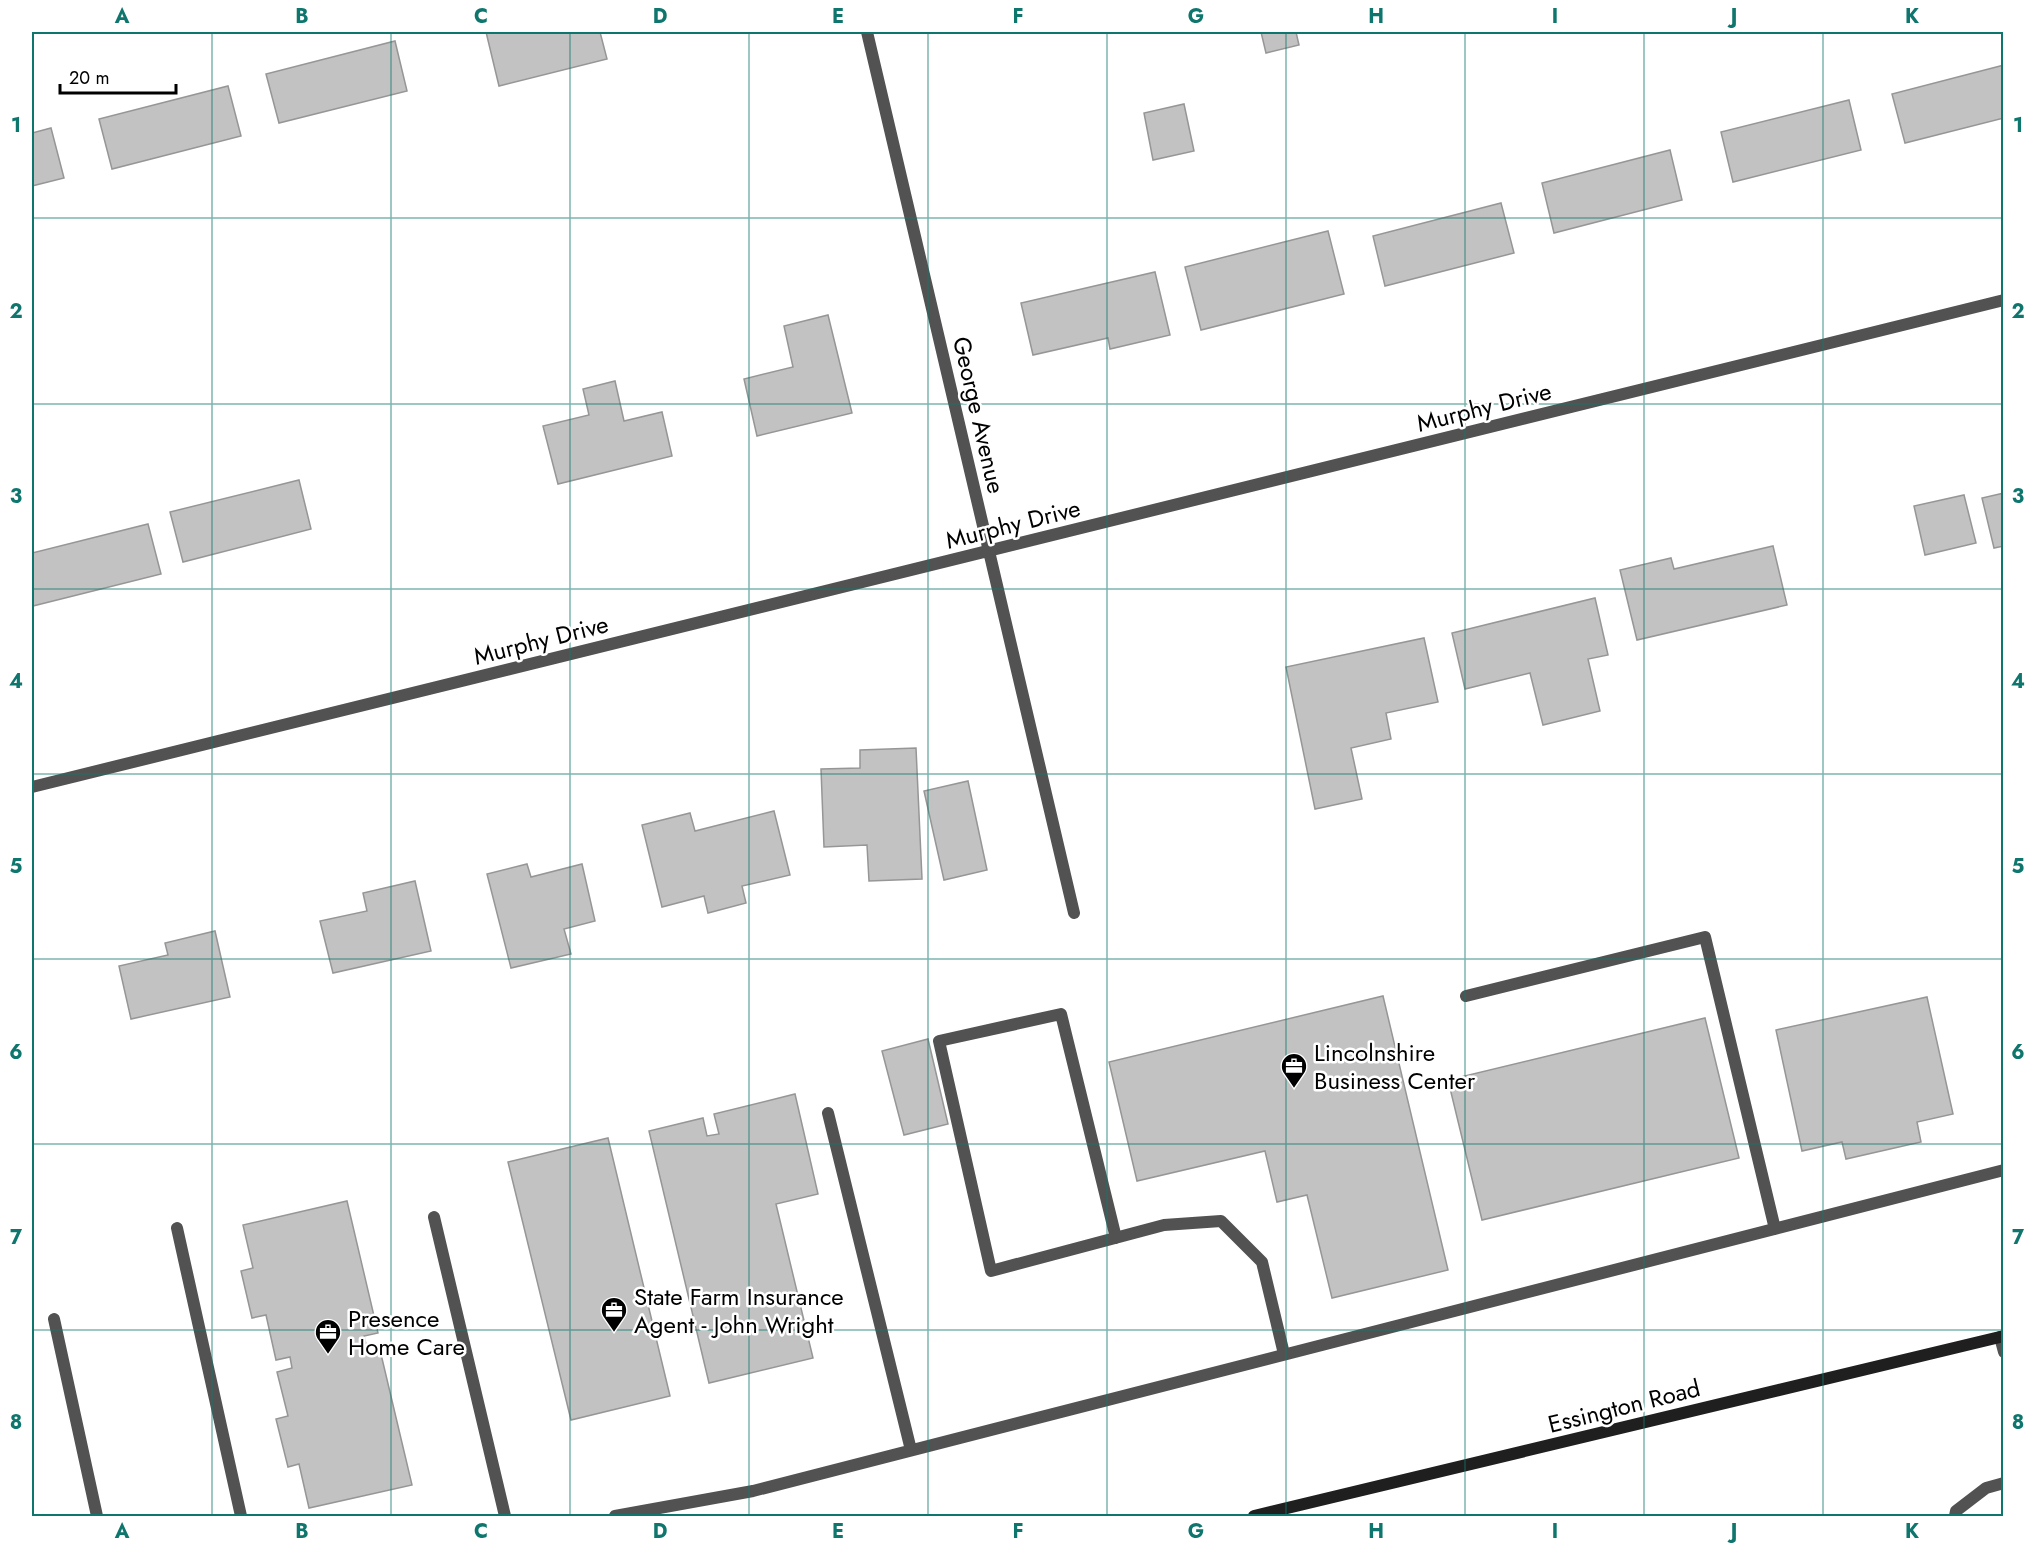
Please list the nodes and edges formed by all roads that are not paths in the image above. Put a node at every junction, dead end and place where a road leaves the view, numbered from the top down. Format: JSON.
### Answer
{"nodes":[{"id":1,"x":867,"y":32,"type":"edge"},
{"id":2,"x":2004,"y":300,"type":"edge"},
{"id":3,"x":989,"y":551,"type":"junction"},
{"id":4,"x":32,"y":787,"type":"edge"},
{"id":5,"x":1074,"y":913,"type":"dead end"},
{"id":6,"x":1466,"y":996,"type":"dead end"},
{"id":7,"x":828,"y":1113,"type":"dead end"},
{"id":8,"x":2004,"y":1170,"type":"edge"},
{"id":9,"x":434,"y":1217,"type":"dead end"},
{"id":10,"x":177,"y":1228,"type":"dead end"},
{"id":11,"x":1775,"y":1229,"type":"junction"},
{"id":12,"x":1116,"y":1238,"type":"junction"},
{"id":13,"x":54,"y":1318,"type":"dead end"},
{"id":14,"x":2002,"y":1337,"type":"edge"},
{"id":15,"x":2004,"y":1352,"type":"edge"},
{"id":16,"x":1284,"y":1354,"type":"junction"},
{"id":17,"x":911,"y":1450,"type":"junction"},
{"id":18,"x":2004,"y":1483,"type":"edge"},
{"id":19,"x":1270,"y":1515,"type":"edge"},
{"id":20,"x":97,"y":1516,"type":"edge"},
{"id":21,"x":241,"y":1516,"type":"edge"},
{"id":22,"x":505,"y":1516,"type":"edge"},
{"id":23,"x":615,"y":1516,"type":"edge"},
{"id":24,"x":1254,"y":1516,"type":"edge"},
{"id":25,"x":1955,"y":1516,"type":"edge"}],
"edges":[{"from":1,"to":3,"type":"street","name":"George Avenue"},
{"from":2,"to":3,"type":"street","name":"Murphy Drive"},
{"from":3,"to":4,"type":"street","name":"Murphy Drive"},
{"from":3,"to":5,"type":"street","name":"George Avenue"},
{"from":6,"to":11,"type":"street"},
{"from":7,"to":17,"type":"street"},
{"from":8,"to":11,"type":"street"},
{"from":9,"to":22,"type":"street"},
{"from":10,"to":21,"type":"street"},
{"from":11,"to":16,"type":"street"},
{"from":12,"to":12,"type":"street"},
{"from":12,"to":16,"type":"street"},
{"from":13,"to":20,"type":"street"},
{"from":14,"to":15,"type":"street"},
{"from":14,"to":19,"type":"main road","name":"Essington Road"},
{"from":16,"to":17,"type":"street"},
{"from":17,"to":23,"type":"street"},
{"from":18,"to":25,"type":"street"},
{"from":19,"to":24,"type":"main road","name":"Essington Road"}]}
